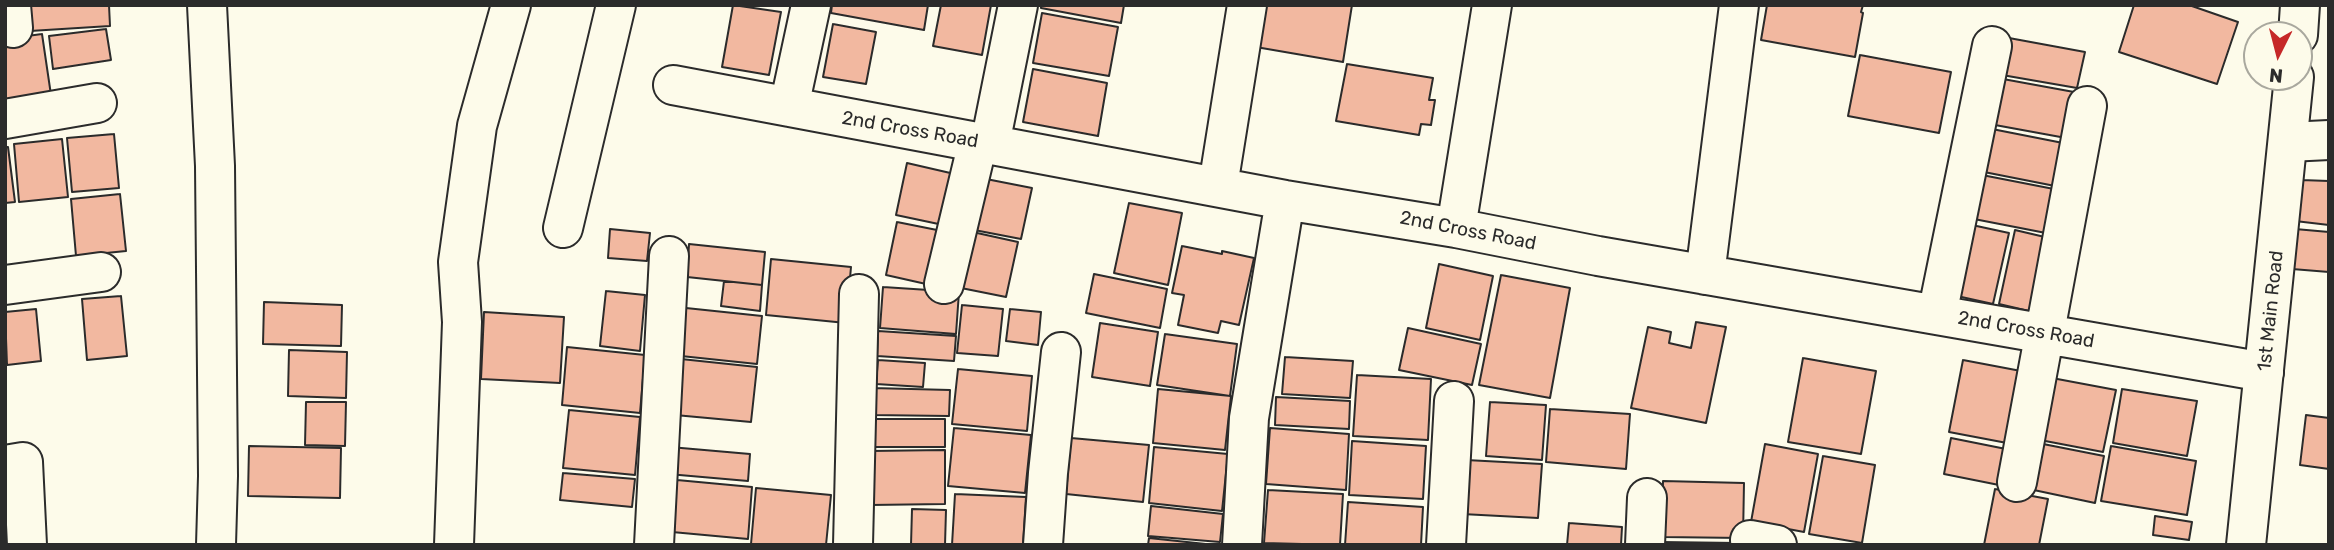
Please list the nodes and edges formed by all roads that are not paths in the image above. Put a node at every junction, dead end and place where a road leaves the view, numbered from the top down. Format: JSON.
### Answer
{"nodes":[{"id":1,"x":207,"y":5,"type":"edge"},
{"id":2,"x":511,"y":5,"type":"edge"},
{"id":3,"x":617,"y":5,"type":"edge"},
{"id":4,"x":811,"y":5,"type":"edge"},
{"id":5,"x":1018,"y":5,"type":"edge"},
{"id":6,"x":1247,"y":5,"type":"edge"},
{"id":7,"x":1492,"y":5,"type":"edge"},
{"id":8,"x":1739,"y":5,"type":"edge"},
{"id":9,"x":1992,"y":46,"type":"dead end"},
{"id":10,"x":673,"y":85,"type":"dead end"},
{"id":11,"x":2293,"y":91,"type":"edge"},
{"id":12,"x":97,"y":103,"type":"dead end"},
{"id":13,"x":2087,"y":106,"type":"dead end"},
{"id":14,"x":789,"y":107,"type":"junction"},
{"id":15,"x":5,"y":120,"type":"edge"},
{"id":16,"x":2329,"y":140,"type":"edge"},
{"id":17,"x":2288,"y":142,"type":"junction"},
{"id":18,"x":984,"y":143,"type":"junction"},
{"id":19,"x":1218,"y":186,"type":"junction"},
{"id":20,"x":1285,"y":200,"type":"junction"},
{"id":21,"x":563,"y":228,"type":"dead end"},
{"id":22,"x":1455,"y":228,"type":"junction"},
{"id":23,"x":669,"y":256,"type":"dead end"},
{"id":24,"x":102,"y":272,"type":"dead end"},
{"id":25,"x":1705,"y":275,"type":"junction"},
{"id":26,"x":944,"y":284,"type":"dead end"},
{"id":27,"x":5,"y":285,"type":"edge"},
{"id":28,"x":859,"y":294,"type":"dead end"},
{"id":29,"x":1937,"y":315,"type":"junction"},
{"id":30,"x":2044,"y":334,"type":"junction"},
{"id":31,"x":1061,"y":352,"type":"dead end"},
{"id":32,"x":2264,"y":372,"type":"junction"},
{"id":33,"x":1454,"y":401,"type":"dead end"},
{"id":34,"x":5,"y":465,"type":"edge"},
{"id":35,"x":2017,"y":482,"type":"dead end"},
{"id":36,"x":1647,"y":498,"type":"dead end"},
{"id":37,"x":27,"y":545,"type":"edge"},
{"id":38,"x":216,"y":545,"type":"edge"},
{"id":39,"x":454,"y":545,"type":"edge"},
{"id":40,"x":654,"y":545,"type":"edge"},
{"id":41,"x":853,"y":545,"type":"edge"},
{"id":42,"x":1043,"y":545,"type":"edge"},
{"id":43,"x":1242,"y":545,"type":"edge"},
{"id":44,"x":1446,"y":545,"type":"edge"},
{"id":45,"x":1645,"y":545,"type":"edge"},
{"id":46,"x":2246,"y":545,"type":"edge"}],
"edges":[{"from":1,"to":38,"type":"street"},
{"from":2,"to":39,"type":"street"},
{"from":3,"to":21,"type":"street"},
{"from":4,"to":14,"type":"street"},
{"from":5,"to":18,"type":"street"},
{"from":6,"to":19,"type":"street"},
{"from":7,"to":22,"type":"street"},
{"from":8,"to":25,"type":"street"},
{"from":9,"to":29,"type":"street"},
{"from":10,"to":14,"type":"street","name":"2nd Cross Road"},
{"from":11,"to":17,"type":"street","name":"1st Main Road"},
{"from":12,"to":15,"type":"street"},
{"from":13,"to":30,"type":"street"},
{"from":14,"to":18,"type":"street","name":"2nd Cross Road"},
{"from":16,"to":17,"type":"street"},
{"from":17,"to":32,"type":"street","name":"1st Main Road"},
{"from":18,"to":19,"type":"street","name":"2nd Cross Road"},
{"from":18,"to":26,"type":"street"},
{"from":19,"to":20,"type":"street","name":"2nd Cross Road"},
{"from":20,"to":22,"type":"street","name":"2nd Cross Road"},
{"from":20,"to":43,"type":"street"},
{"from":22,"to":25,"type":"street","name":"2nd Cross Road"},
{"from":23,"to":40,"type":"street"},
{"from":24,"to":27,"type":"street"},
{"from":25,"to":29,"type":"street","name":"2nd Cross Road"},
{"from":28,"to":41,"type":"street"},
{"from":29,"to":30,"type":"street","name":"2nd Cross Road"},
{"from":30,"to":32,"type":"street","name":"2nd Cross Road"},
{"from":30,"to":35,"type":"street"},
{"from":31,"to":42,"type":"street"},
{"from":32,"to":46,"type":"street","name":"1st Main Road"},
{"from":33,"to":44,"type":"street"},
{"from":34,"to":37,"type":"street"},
{"from":36,"to":45,"type":"street"}]}
